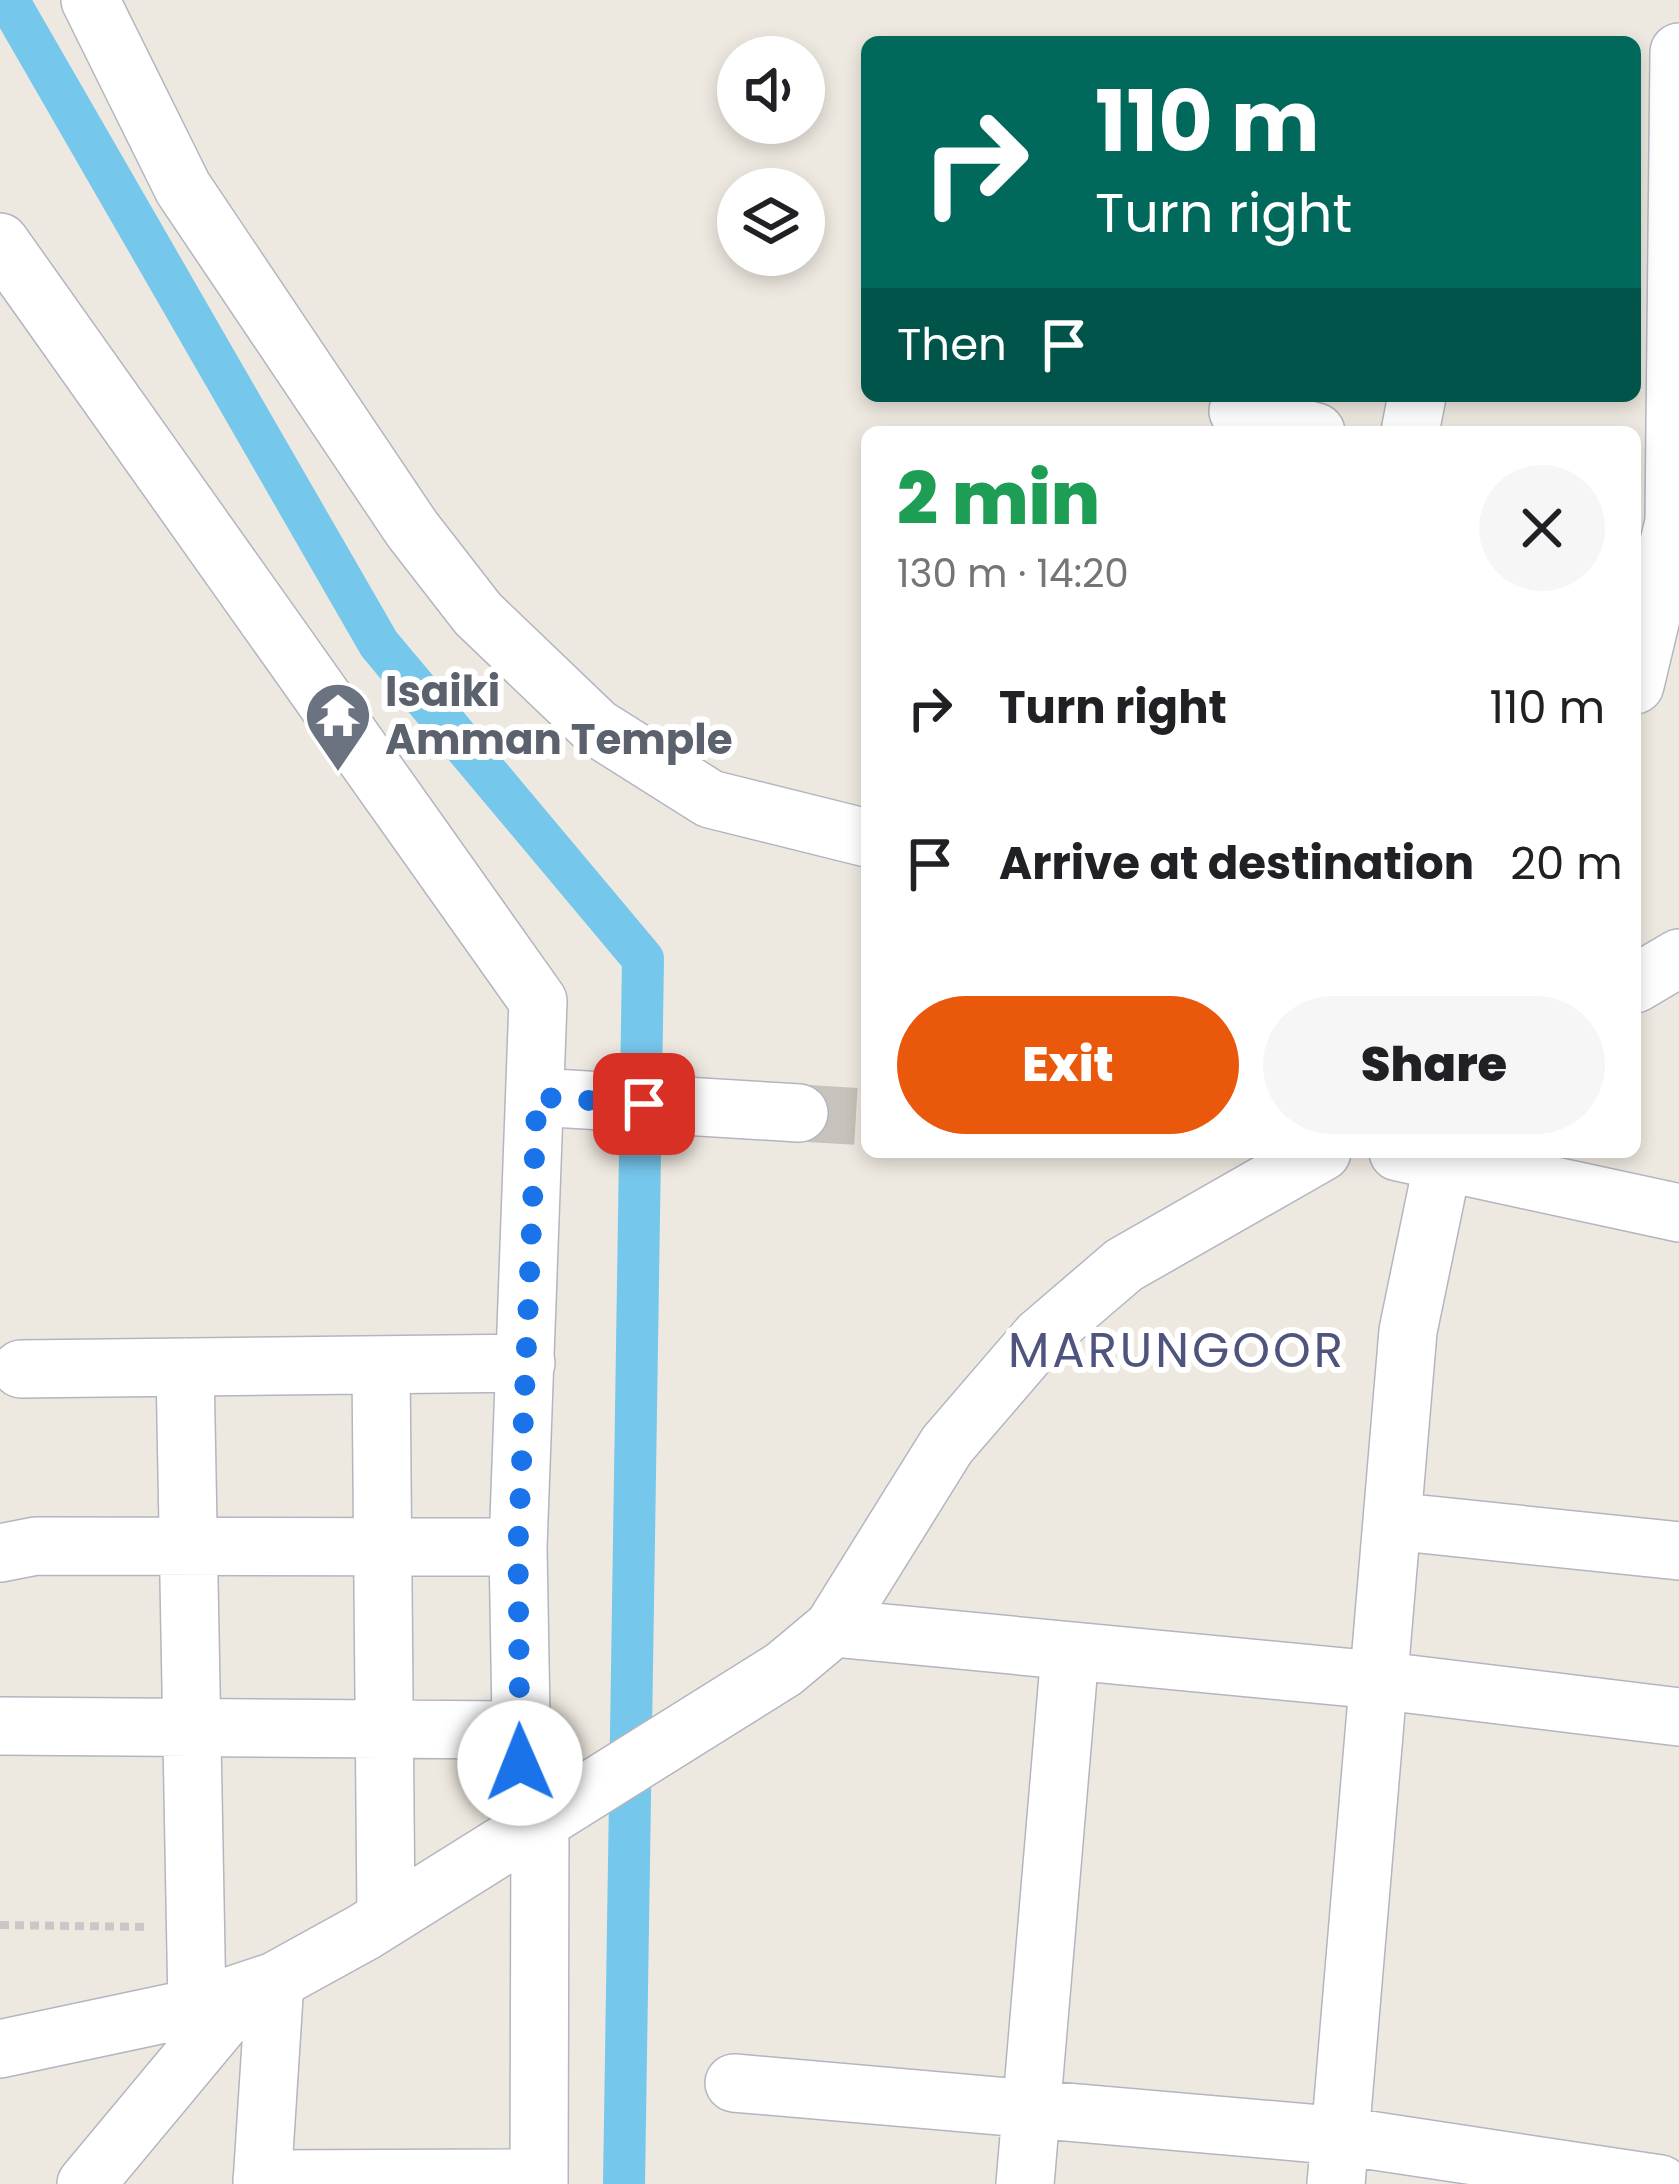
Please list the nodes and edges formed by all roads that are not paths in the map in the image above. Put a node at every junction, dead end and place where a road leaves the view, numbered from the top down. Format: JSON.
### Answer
{"nodes":[{"id":1,"x":90,"y":0,"type":"edge"},
{"id":2,"x":1679,"y":52,"type":"edge"},
{"id":3,"x":1678,"y":212,"type":"edge"},
{"id":4,"x":0,"y":242,"type":"edge"},
{"id":5,"x":1677,"y":401,"type":"edge"},
{"id":6,"x":1237,"y":413,"type":"edge"},
{"id":7,"x":1291,"y":426,"type":"edge"},
{"id":8,"x":1641,"y":660,"type":"edge"},
{"id":9,"x":861,"y":837,"type":"edge"},
{"id":10,"x":1679,"y":958,"type":"edge"},
{"id":11,"x":1641,"y":980,"type":"edge"},
{"id":12,"x":537,"y":1097,"type":"junction"},
{"id":13,"x":800,"y":1113,"type":"tunnel mouth"},
{"id":14,"x":1307,"y":1158,"type":"edge"},
{"id":15,"x":1429,"y":1158,"type":"edge"},
{"id":16,"x":1442,"y":1158,"type":"edge"},
{"id":17,"x":1679,"y":1213,"type":"edge"},
{"id":18,"x":526,"y":1363,"type":"junction"},
{"id":19,"x":381,"y":1365,"type":"junction"},
{"id":20,"x":185,"y":1366,"type":"junction"},
{"id":21,"x":21,"y":1369,"type":"dead end"},
{"id":22,"x":1392,"y":1522,"type":"junction"},
{"id":23,"x":187,"y":1546,"type":"junction"},
{"id":24,"x":381,"y":1547,"type":"junction"},
{"id":25,"x":518,"y":1547,"type":"junction"},
{"id":26,"x":1679,"y":1550,"type":"edge"},
{"id":27,"x":0,"y":1553,"type":"edge"},
{"id":28,"x":833,"y":1628,"type":"junction"},
{"id":29,"x":1070,"y":1653,"type":"junction"},
{"id":30,"x":1376,"y":1680,"type":"junction"},
{"id":31,"x":1679,"y":1717,"type":"edge"},
{"id":32,"x":0,"y":1726,"type":"edge"},
{"id":33,"x":194,"y":1727,"type":"junction"},
{"id":34,"x":381,"y":1729,"type":"junction"},
{"id":35,"x":519,"y":1730,"type":"junction"},
{"id":36,"x":546,"y":1818,"type":"junction"},
{"id":37,"x":386,"y":1917,"type":"junction"},
{"id":38,"x":239,"y":1994,"type":"junction"},
{"id":39,"x":0,"y":2049,"type":"edge"},
{"id":40,"x":734,"y":2083,"type":"dead end"},
{"id":41,"x":1028,"y":2108,"type":"junction"},
{"id":42,"x":1339,"y":2160,"type":"edge"},
{"id":43,"x":262,"y":2181,"type":"edge"},
{"id":44,"x":538,"y":2181,"type":"edge"},
{"id":45,"x":86,"y":2184,"type":"edge"},
{"id":46,"x":1025,"y":2184,"type":"edge"},
{"id":47,"x":1660,"y":2184,"type":"edge"}],
"edges":[{"from":1,"to":9,"type":"street"},
{"from":2,"to":3,"type":"street"},
{"from":3,"to":5,"type":"street"},
{"from":4,"to":12,"type":"street"},
{"from":5,"to":8,"type":"street"},
{"from":6,"to":7,"type":"street"},
{"from":10,"to":11,"type":"street"},
{"from":12,"to":13,"type":"street"},
{"from":12,"to":18,"type":"street"},
{"from":14,"to":28,"type":"street"},
{"from":15,"to":22,"type":"street"},
{"from":16,"to":17,"type":"street"},
{"from":18,"to":19,"type":"street"},
{"from":18,"to":25,"type":"street"},
{"from":19,"to":20,"type":"street"},
{"from":19,"to":24,"type":"street"},
{"from":20,"to":21,"type":"street"},
{"from":20,"to":23,"type":"street"},
{"from":22,"to":26,"type":"street"},
{"from":22,"to":30,"type":"street"},
{"from":23,"to":24,"type":"street"},
{"from":23,"to":27,"type":"street"},
{"from":23,"to":33,"type":"street"},
{"from":24,"to":25,"type":"street"},
{"from":24,"to":34,"type":"street"},
{"from":25,"to":35,"type":"street"},
{"from":28,"to":29,"type":"street"},
{"from":28,"to":36,"type":"street"},
{"from":29,"to":30,"type":"street"},
{"from":29,"to":41,"type":"street"},
{"from":30,"to":31,"type":"street"},
{"from":30,"to":42,"type":"street"},
{"from":32,"to":33,"type":"street"},
{"from":33,"to":34,"type":"street"},
{"from":33,"to":38,"type":"street"},
{"from":34,"to":35,"type":"street"},
{"from":34,"to":37,"type":"street"},
{"from":35,"to":36,"type":"street"},
{"from":36,"to":37,"type":"street"},
{"from":36,"to":44,"type":"street"},
{"from":37,"to":38,"type":"street"},
{"from":38,"to":39,"type":"street"},
{"from":38,"to":43,"type":"street"},
{"from":38,"to":45,"type":"street"},
{"from":40,"to":41,"type":"street"},
{"from":41,"to":42,"type":"street"},
{"from":41,"to":46,"type":"street"},
{"from":42,"to":47,"type":"street"},
{"from":43,"to":44,"type":"street"}]}
